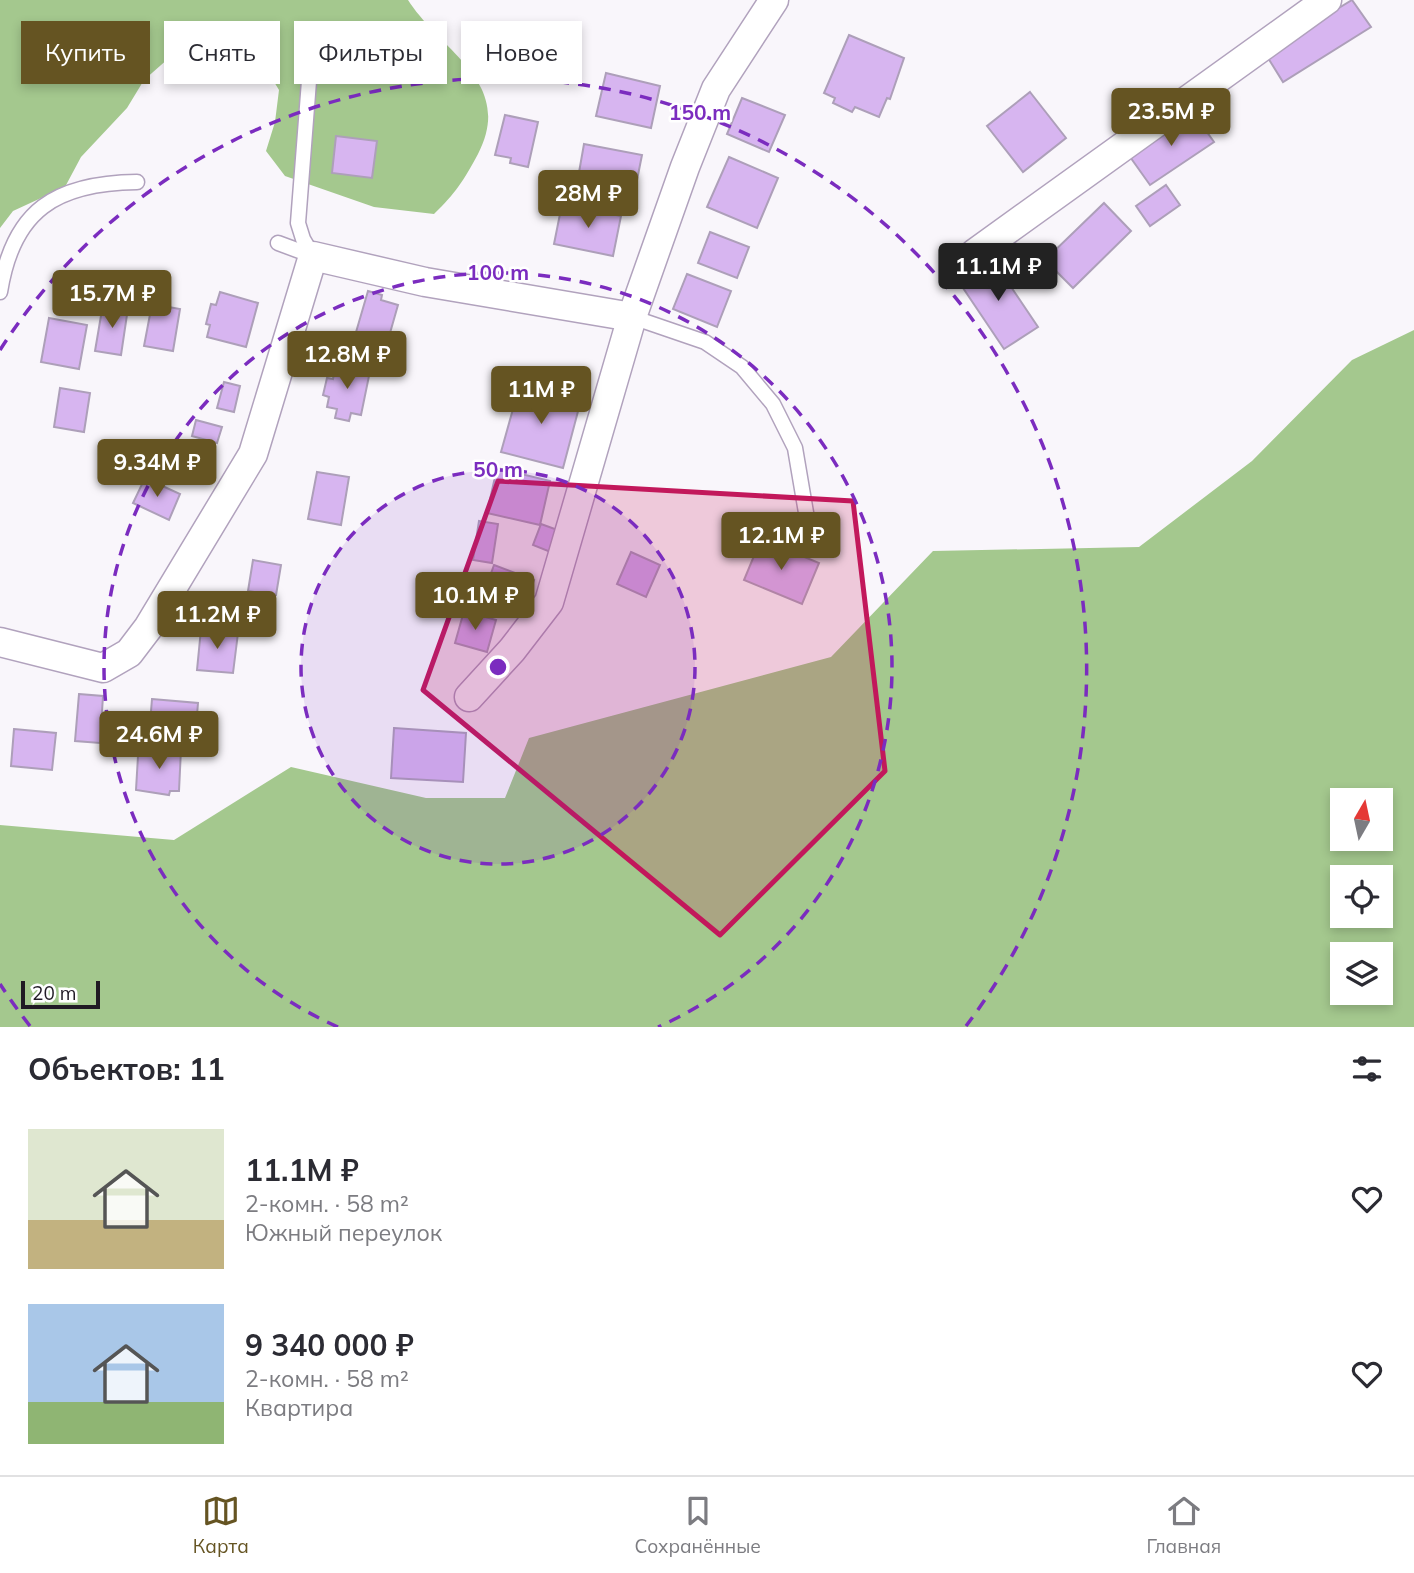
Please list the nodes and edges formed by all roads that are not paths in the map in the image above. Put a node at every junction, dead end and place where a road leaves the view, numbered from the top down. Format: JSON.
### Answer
{"nodes":[{"id":1,"x":774,"y":0,"type":"edge"},
{"id":2,"x":1327,"y":0,"type":"edge"},
{"id":3,"x":309,"y":84,"type":"edge"},
{"id":4,"x":137,"y":182,"type":"dead end"},
{"id":5,"x":278,"y":243,"type":"dead end"},
{"id":6,"x":975,"y":253,"type":"dead end"},
{"id":7,"x":313,"y":256,"type":"junction"},
{"id":8,"x":0,"y":292,"type":"edge"},
{"id":9,"x":632,"y":317,"type":"junction"},
{"id":10,"x":810,"y":536,"type":"dead end"},
{"id":11,"x":0,"y":642,"type":"edge"},
{"id":12,"x":469,"y":697,"type":"dead end"}],
"edges":[{"from":1,"to":9,"type":"street"},
{"from":2,"to":6,"type":"street"},
{"from":3,"to":7,"type":"lane"},
{"from":4,"to":8,"type":"lane"},
{"from":5,"to":7,"type":"lane"},
{"from":7,"to":9,"type":"street"},
{"from":7,"to":11,"type":"street"},
{"from":9,"to":10,"type":"lane"},
{"from":9,"to":12,"type":"street"}]}
